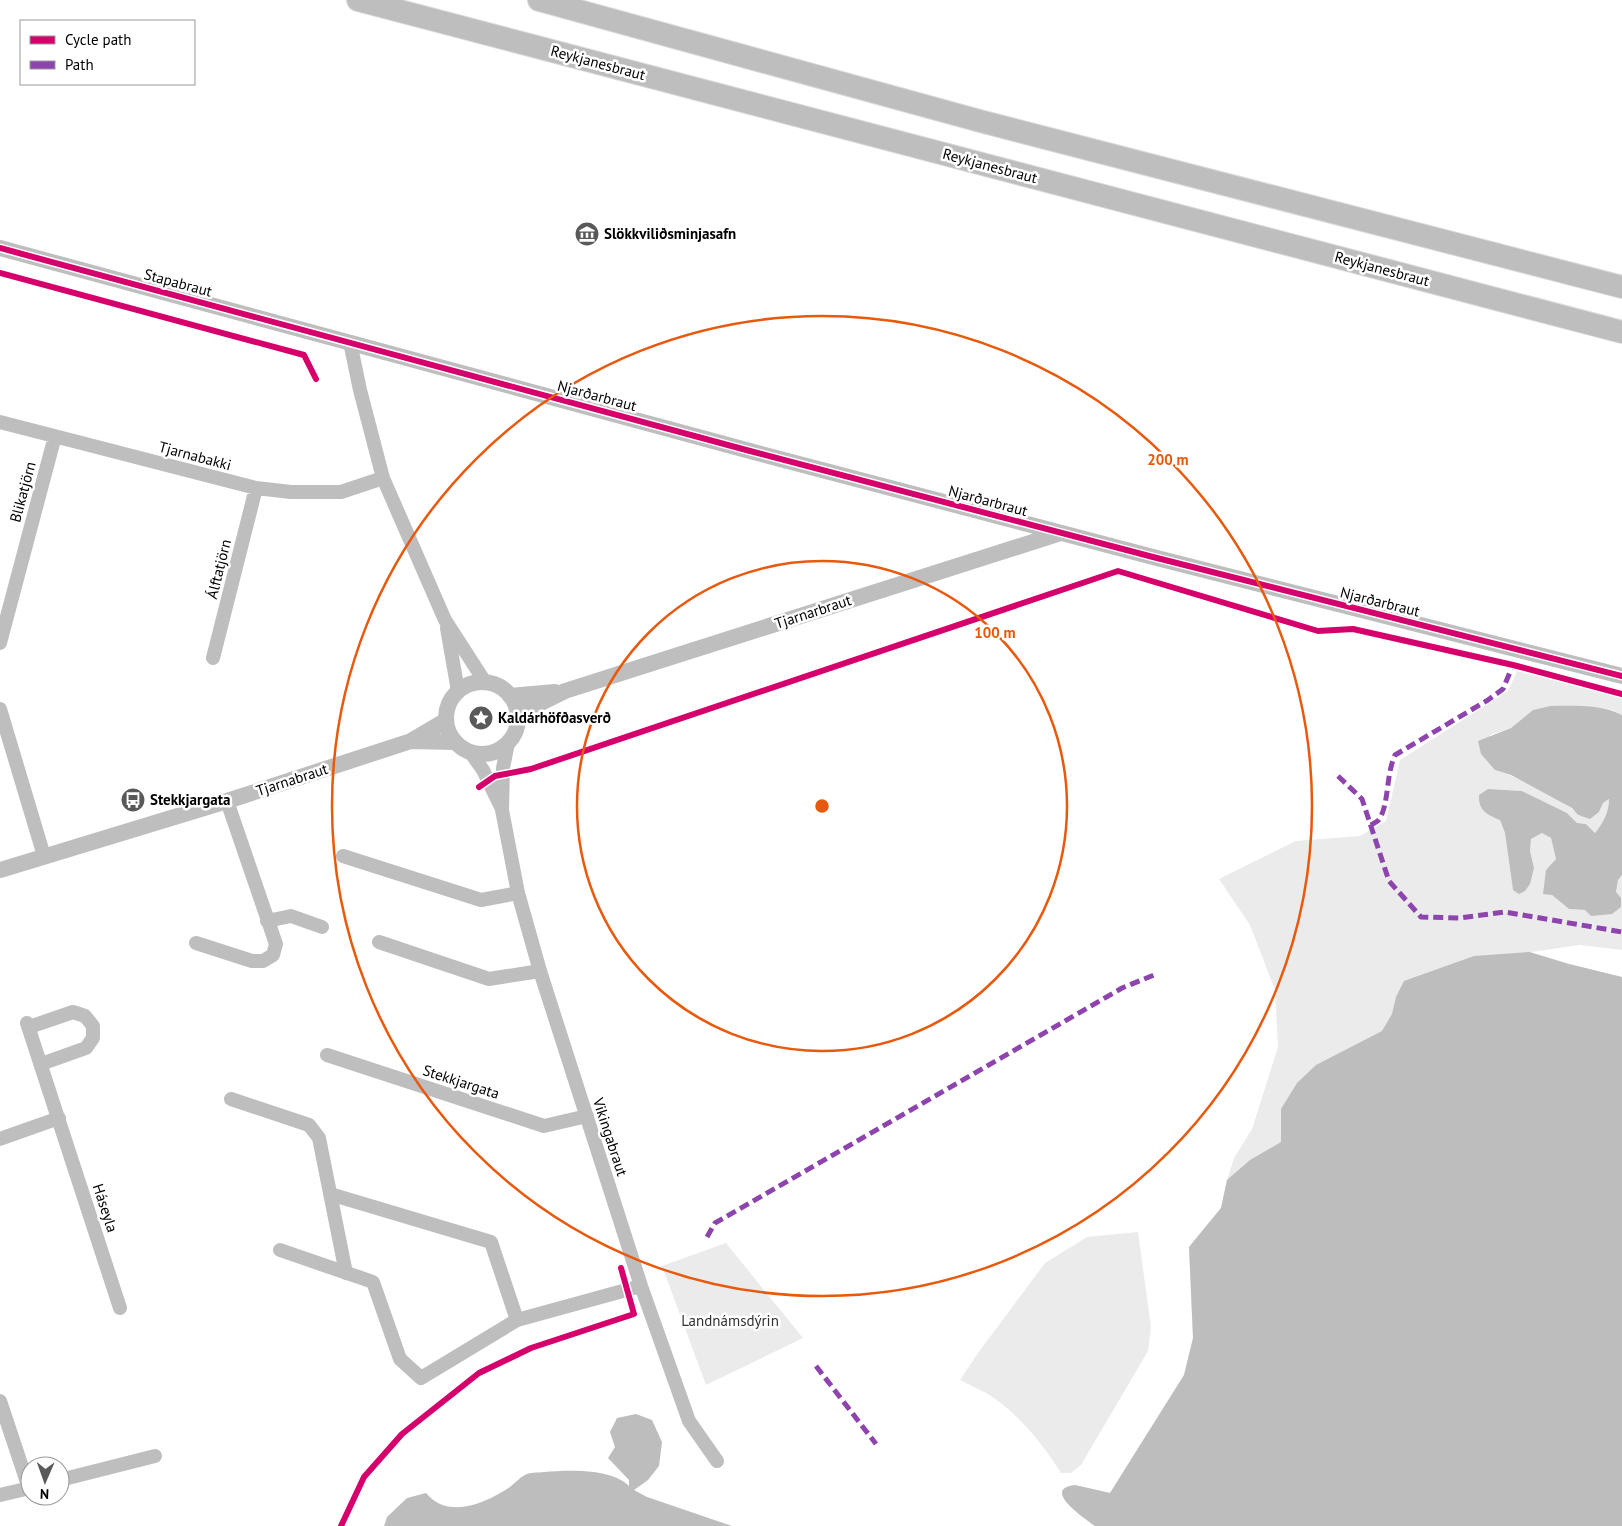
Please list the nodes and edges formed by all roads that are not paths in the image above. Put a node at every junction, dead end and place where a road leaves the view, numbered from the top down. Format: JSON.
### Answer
{"nodes":[{"id":1,"x":358,"y":0,"type":"edge"},
{"id":2,"x":539,"y":0,"type":"edge"},
{"id":3,"x":0,"y":248,"type":"edge"},
{"id":4,"x":1622,"y":287,"type":"edge"},
{"id":5,"x":1622,"y":332,"type":"edge"},
{"id":6,"x":350,"y":342,"type":"junction"},
{"id":7,"x":0,"y":422,"type":"edge"},
{"id":8,"x":55,"y":436,"type":"junction"},
{"id":9,"x":383,"y":478,"type":"junction"},
{"id":10,"x":256,"y":488,"type":"junction"},
{"id":11,"x":1062,"y":533,"type":"junction"},
{"id":12,"x":445,"y":620,"type":"junction"},
{"id":13,"x":0,"y":642,"type":"edge"},
{"id":14,"x":213,"y":658,"type":"dead end"},
{"id":15,"x":1622,"y":676,"type":"edge"},
{"id":16,"x":485,"y":682,"type":"junction"},
{"id":17,"x":458,"y":691,"type":"junction"},
{"id":18,"x":565,"y":691,"type":"junction"},
{"id":19,"x":510,"y":696,"type":"junction"},
{"id":20,"x":0,"y":709,"type":"edge"},
{"id":21,"x":518,"y":714,"type":"junction"},
{"id":22,"x":446,"y":721,"type":"junction"},
{"id":23,"x":411,"y":741,"type":"junction"},
{"id":24,"x":454,"y":742,"type":"junction"},
{"id":25,"x":508,"y":743,"type":"junction"},
{"id":26,"x":471,"y":753,"type":"junction"},
{"id":27,"x":227,"y":801,"type":"junction"},
{"id":28,"x":502,"y":810,"type":"junction"},
{"id":29,"x":44,"y":856,"type":"junction"},
{"id":30,"x":343,"y":856,"type":"dead end"},
{"id":31,"x":0,"y":870,"type":"edge"},
{"id":32,"x":518,"y":893,"type":"junction"},
{"id":33,"x":267,"y":920,"type":"junction"},
{"id":34,"x":322,"y":927,"type":"dead end"},
{"id":35,"x":380,"y":942,"type":"dead end"},
{"id":36,"x":196,"y":943,"type":"dead end"},
{"id":37,"x":540,"y":971,"type":"junction"},
{"id":38,"x":327,"y":1055,"type":"dead end"},
{"id":39,"x":41,"y":1064,"type":"junction"},
{"id":40,"x":231,"y":1099,"type":"dead end"},
{"id":41,"x":587,"y":1116,"type":"junction"},
{"id":42,"x":58,"y":1118,"type":"junction"},
{"id":43,"x":0,"y":1139,"type":"edge"},
{"id":44,"x":330,"y":1194,"type":"junction"},
{"id":45,"x":280,"y":1250,"type":"dead end"},
{"id":46,"x":346,"y":1273,"type":"junction"},
{"id":47,"x":641,"y":1286,"type":"junction"},
{"id":48,"x":120,"y":1308,"type":"dead end"},
{"id":49,"x":517,"y":1320,"type":"junction"},
{"id":50,"x":0,"y":1401,"type":"edge"},
{"id":51,"x":155,"y":1456,"type":"dead end"},
{"id":52,"x":20,"y":1459,"type":"edge"},
{"id":53,"x":718,"y":1461,"type":"dead end"},
{"id":54,"x":70,"y":1477,"type":"edge"},
{"id":55,"x":20,"y":1490,"type":"edge"},
{"id":56,"x":0,"y":1495,"type":"edge"}],
"edges":[{"from":1,"to":5,"type":"highway","name":"Reykjanesbraut"},
{"from":2,"to":4,"type":"highway"},
{"from":3,"to":6,"type":"street","name":"Stapabraut"},
{"from":6,"to":9,"type":"street"},
{"from":6,"to":11,"type":"street","name":"Njarðarbraut"},
{"from":7,"to":8,"type":"street","name":"Tjarnabakki"},
{"from":8,"to":10,"type":"street","name":"Tjarnabakki"},
{"from":8,"to":13,"type":"street","name":"Blikatjörn"},
{"from":9,"to":10,"type":"street","name":"Tjarnabakki"},
{"from":9,"to":12,"type":"street"},
{"from":10,"to":14,"type":"street","name":"Álftatjörn"},
{"from":11,"to":15,"type":"street","name":"Njarðarbraut"},
{"from":11,"to":18,"type":"street","name":"Tjarnarbraut"},
{"from":12,"to":16,"type":"street"},
{"from":12,"to":17,"type":"street"},
{"from":16,"to":17,"type":"street"},
{"from":16,"to":19,"type":"street"},
{"from":17,"to":22,"type":"street"},
{"from":18,"to":19,"type":"street","name":"Tjarnarbraut"},
{"from":18,"to":21,"type":"street","name":"Tjarnarbraut"},
{"from":19,"to":21,"type":"street"},
{"from":20,"to":29,"type":"street"},
{"from":21,"to":25,"type":"street"},
{"from":22,"to":23,"type":"street","name":"Tjarnabraut"},
{"from":22,"to":24,"type":"street"},
{"from":23,"to":24,"type":"street","name":"Tjarnabraut"},
{"from":23,"to":27,"type":"street","name":"Tjarnabraut"},
{"from":24,"to":26,"type":"street"},
{"from":25,"to":26,"type":"street"},
{"from":25,"to":28,"type":"street","name":"Vikingabraut"},
{"from":26,"to":28,"type":"street","name":"Vikingabraut"},
{"from":27,"to":29,"type":"street","name":"Tjarnabraut"},
{"from":27,"to":33,"type":"street"},
{"from":28,"to":32,"type":"street","name":"Vikingabraut"},
{"from":29,"to":31,"type":"street","name":"Tjarnabraut"},
{"from":30,"to":32,"type":"street"},
{"from":32,"to":37,"type":"street","name":"Vikingabraut"},
{"from":33,"to":34,"type":"street"},
{"from":33,"to":36,"type":"street"},
{"from":35,"to":37,"type":"street"},
{"from":37,"to":41,"type":"street","name":"Vikingabraut"},
{"from":38,"to":41,"type":"street","name":"Stekkjargata"},
{"from":39,"to":39,"type":"street","name":"Háseyla"},
{"from":39,"to":42,"type":"street","name":"Háseyla"},
{"from":40,"to":44,"type":"street"},
{"from":41,"to":47,"type":"street","name":"Vikingabraut"},
{"from":42,"to":43,"type":"street"},
{"from":42,"to":48,"type":"street","name":"Háseyla"},
{"from":44,"to":46,"type":"street"},
{"from":44,"to":49,"type":"street"},
{"from":45,"to":46,"type":"street"},
{"from":46,"to":49,"type":"street"},
{"from":47,"to":49,"type":"street"},
{"from":47,"to":53,"type":"street","name":"Vikingabraut"},
{"from":50,"to":52,"type":"street"},
{"from":51,"to":54,"type":"street"},
{"from":55,"to":56,"type":"street"}]}
